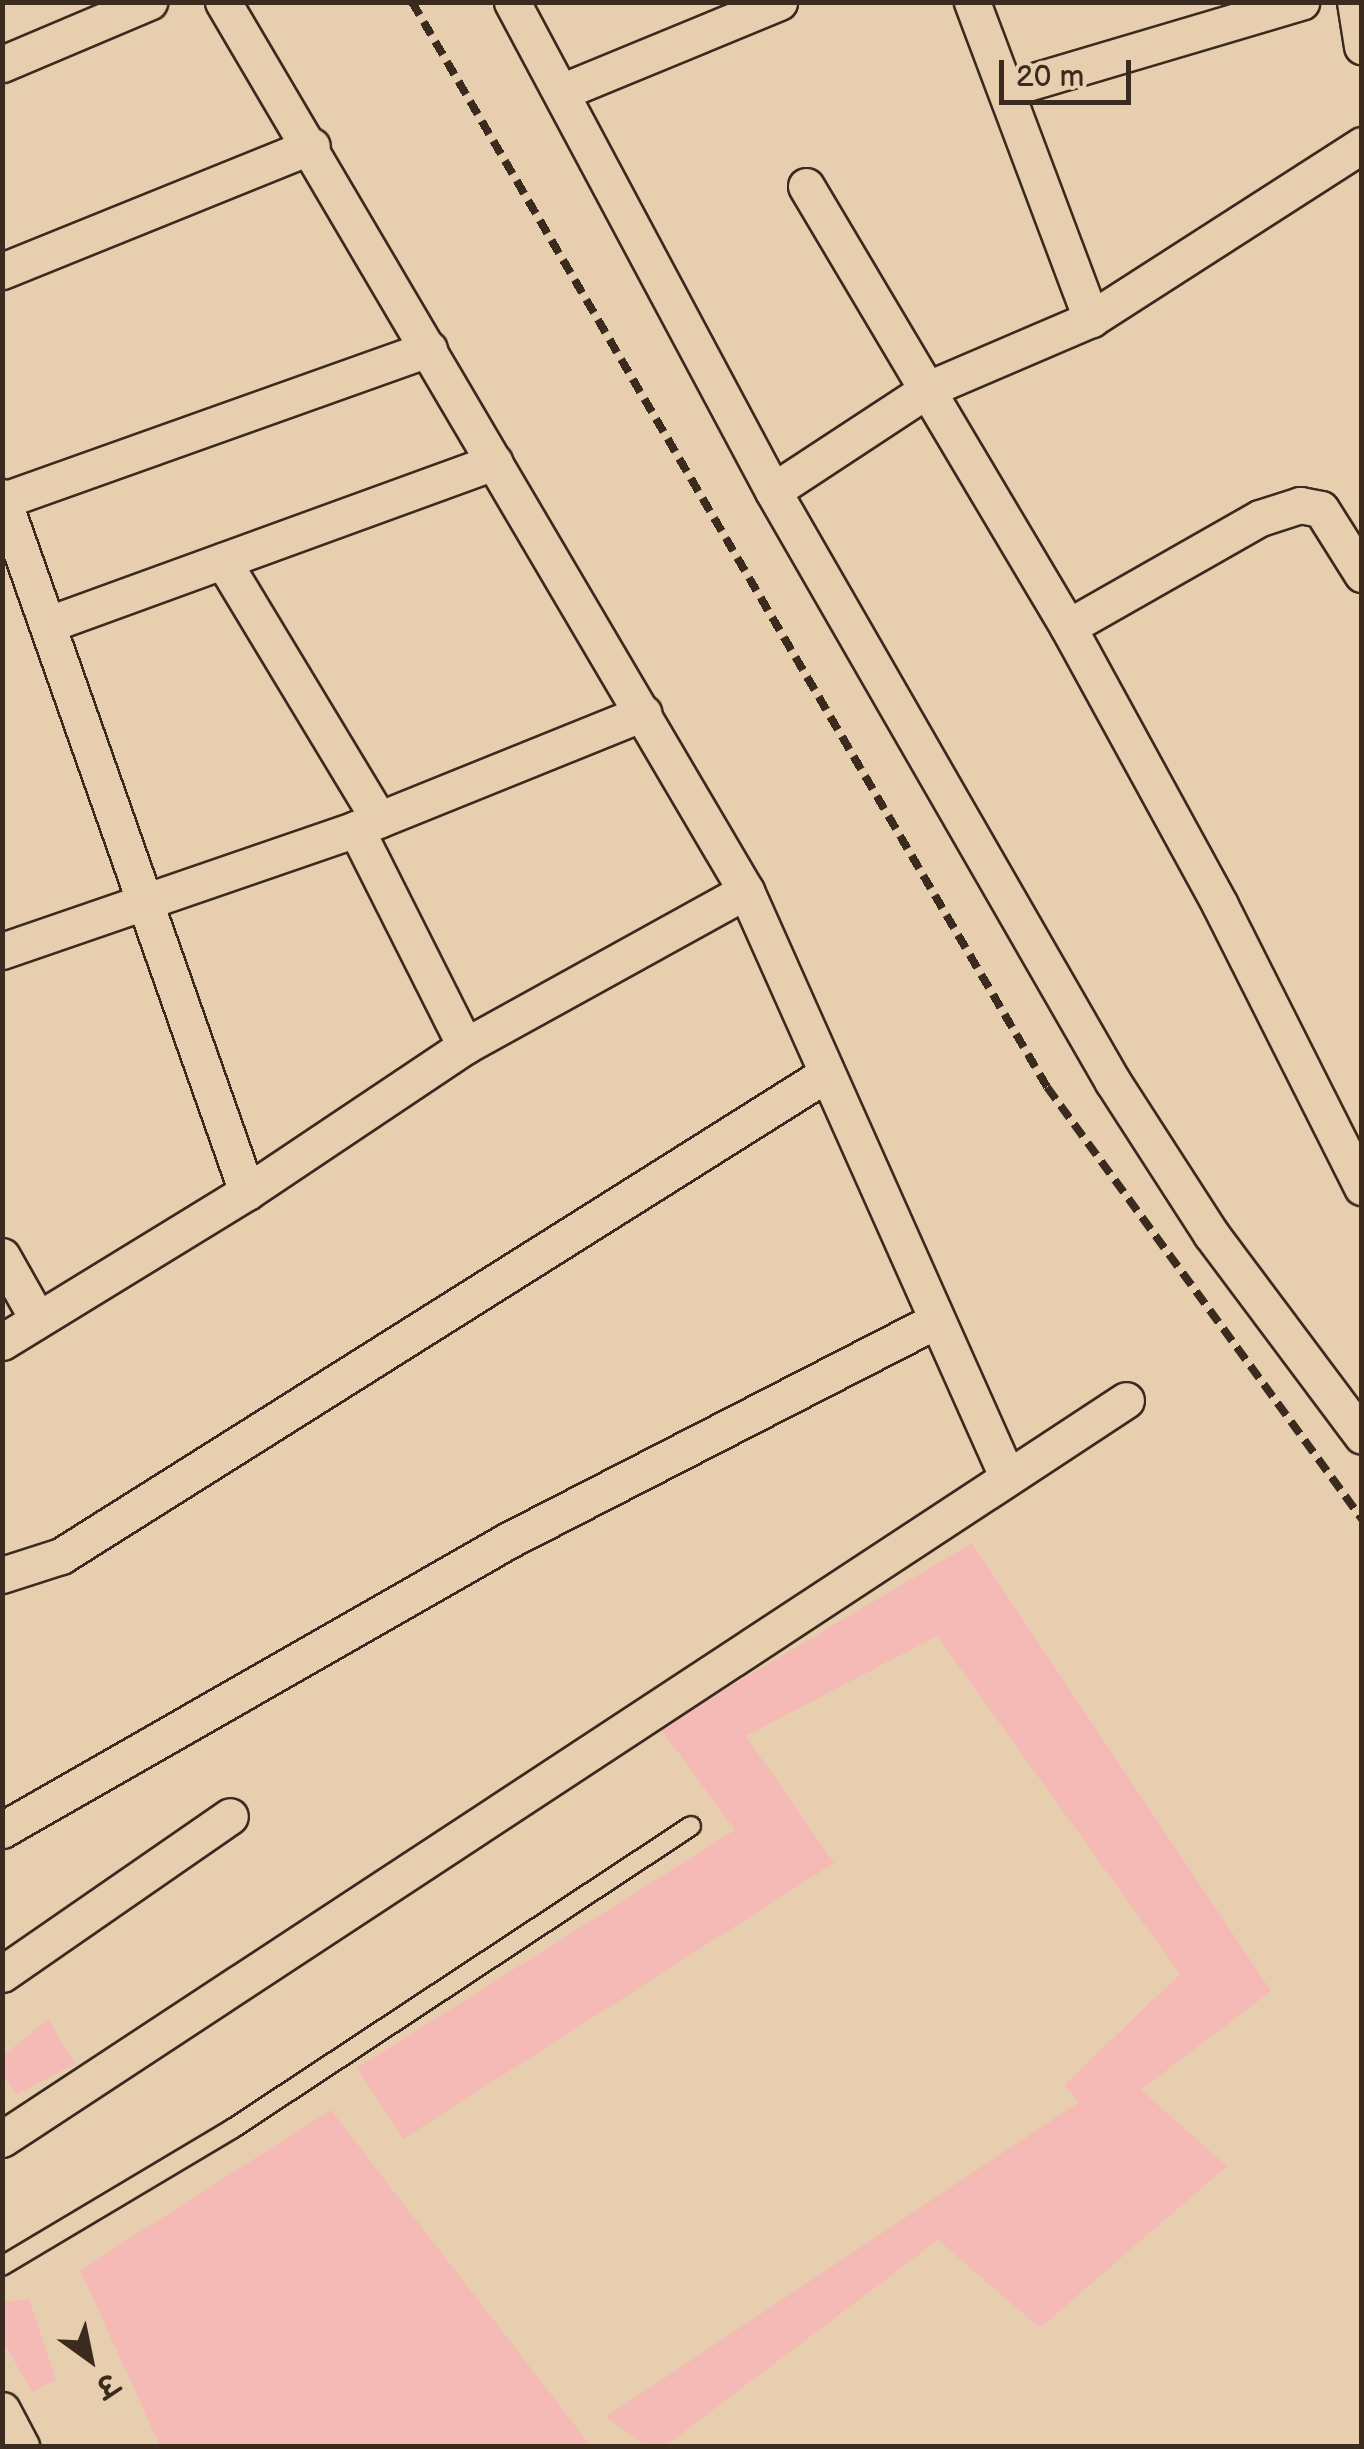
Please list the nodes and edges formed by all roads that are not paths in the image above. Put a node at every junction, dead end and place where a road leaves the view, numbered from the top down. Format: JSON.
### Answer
{"nodes":[{"id":1,"x":150,"y":2,"type":"edge"},
{"id":2,"x":222,"y":2,"type":"edge"},
{"id":3,"x":512,"y":2,"type":"edge"},
{"id":4,"x":778,"y":2,"type":"edge"},
{"id":5,"x":972,"y":2,"type":"edge"},
{"id":6,"x":1301,"y":2,"type":"edge"},
{"id":7,"x":1355,"y":2,"type":"edge"},
{"id":8,"x":1362,"y":46,"type":"edge"},
{"id":9,"x":2,"y":64,"type":"edge"},
{"id":10,"x":1007,"y":89,"type":"junction"},
{"id":11,"x":561,"y":92,"type":"junction"},
{"id":12,"x":1362,"y":144,"type":"edge"},
{"id":13,"x":312,"y":146,"type":"junction"},
{"id":14,"x":806,"y":186,"type":"dead end"},
{"id":15,"x":2,"y":271,"type":"edge"},
{"id":16,"x":1091,"y":318,"type":"junction"},
{"id":17,"x":429,"y":349,"type":"junction"},
{"id":18,"x":928,"y":389,"type":"junction"},
{"id":19,"x":494,"y":462,"type":"junction"},
{"id":20,"x":773,"y":491,"type":"junction"},
{"id":21,"x":3,"y":499,"type":"edge"},
{"id":22,"x":222,"y":561,"type":"junction"},
{"id":23,"x":14,"y":562,"type":"edge"},
{"id":24,"x":1362,"y":574,"type":"edge"},
{"id":25,"x":50,"y":624,"type":"junction"},
{"id":26,"x":1068,"y":627,"type":"junction"},
{"id":27,"x":643,"y":713,"type":"junction"},
{"id":28,"x":368,"y":824,"type":"junction"},
{"id":29,"x":746,"y":891,"type":"junction"},
{"id":30,"x":150,"y":905,"type":"junction"},
{"id":31,"x":2,"y":950,"type":"edge"},
{"id":32,"x":464,"y":1046,"type":"junction"},
{"id":33,"x":826,"y":1074,"type":"junction"},
{"id":34,"x":1362,"y":1188,"type":"edge"},
{"id":35,"x":247,"y":1192,"type":"junction"},
{"id":36,"x":2,"y":1256,"type":"edge"},
{"id":37,"x":38,"y":1320,"type":"junction"},
{"id":38,"x":937,"y":1320,"type":"junction"},
{"id":39,"x":2,"y":1342,"type":"edge"},
{"id":40,"x":1126,"y":1400,"type":"dead end"},
{"id":41,"x":1362,"y":1436,"type":"edge"},
{"id":42,"x":1006,"y":1474,"type":"junction"},
{"id":43,"x":2,"y":1575,"type":"edge"},
{"id":44,"x":230,"y":1816,"type":"dead end"},
{"id":45,"x":691,"y":1826,"type":"dead end"},
{"id":46,"x":2,"y":1830,"type":"edge"},
{"id":47,"x":2,"y":1974,"type":"edge"},
{"id":48,"x":2,"y":2139,"type":"edge"},
{"id":49,"x":2,"y":2266,"type":"edge"},
{"id":50,"x":2,"y":2410,"type":"edge"},
{"id":51,"x":21,"y":2446,"type":"edge"}],
"edges":[{"from":1,"to":9,"type":"street"},
{"from":2,"to":13,"type":"street"},
{"from":3,"to":11,"type":"street"},
{"from":4,"to":11,"type":"street"},
{"from":5,"to":10,"type":"street"},
{"from":6,"to":10,"type":"street"},
{"from":7,"to":8,"type":"street"},
{"from":10,"to":16,"type":"street"},
{"from":11,"to":20,"type":"street"},
{"from":12,"to":16,"type":"street"},
{"from":13,"to":15,"type":"street"},
{"from":13,"to":17,"type":"street"},
{"from":14,"to":18,"type":"street"},
{"from":16,"to":18,"type":"street"},
{"from":17,"to":19,"type":"street"},
{"from":17,"to":21,"type":"street"},
{"from":18,"to":20,"type":"street"},
{"from":18,"to":26,"type":"street"},
{"from":19,"to":22,"type":"street"},
{"from":19,"to":27,"type":"street"},
{"from":20,"to":41,"type":"street"},
{"from":21,"to":23,"type":"street"},
{"from":22,"to":25,"type":"street"},
{"from":22,"to":28,"type":"street"},
{"from":23,"to":25,"type":"street"},
{"from":24,"to":26,"type":"street"},
{"from":25,"to":30,"type":"street"},
{"from":26,"to":34,"type":"street"},
{"from":27,"to":28,"type":"street"},
{"from":27,"to":29,"type":"street"},
{"from":28,"to":30,"type":"street"},
{"from":28,"to":32,"type":"street"},
{"from":29,"to":32,"type":"street"},
{"from":29,"to":33,"type":"street"},
{"from":30,"to":31,"type":"street"},
{"from":30,"to":35,"type":"street"},
{"from":32,"to":35,"type":"street"},
{"from":33,"to":38,"type":"street"},
{"from":33,"to":43,"type":"street"},
{"from":35,"to":37,"type":"street"},
{"from":36,"to":37,"type":"street"},
{"from":37,"to":39,"type":"street"},
{"from":38,"to":42,"type":"street"},
{"from":38,"to":46,"type":"street"},
{"from":40,"to":42,"type":"street"},
{"from":42,"to":48,"type":"street"},
{"from":44,"to":47,"type":"street"},
{"from":45,"to":49,"type":"lane"},
{"from":50,"to":51,"type":"street"}]}
